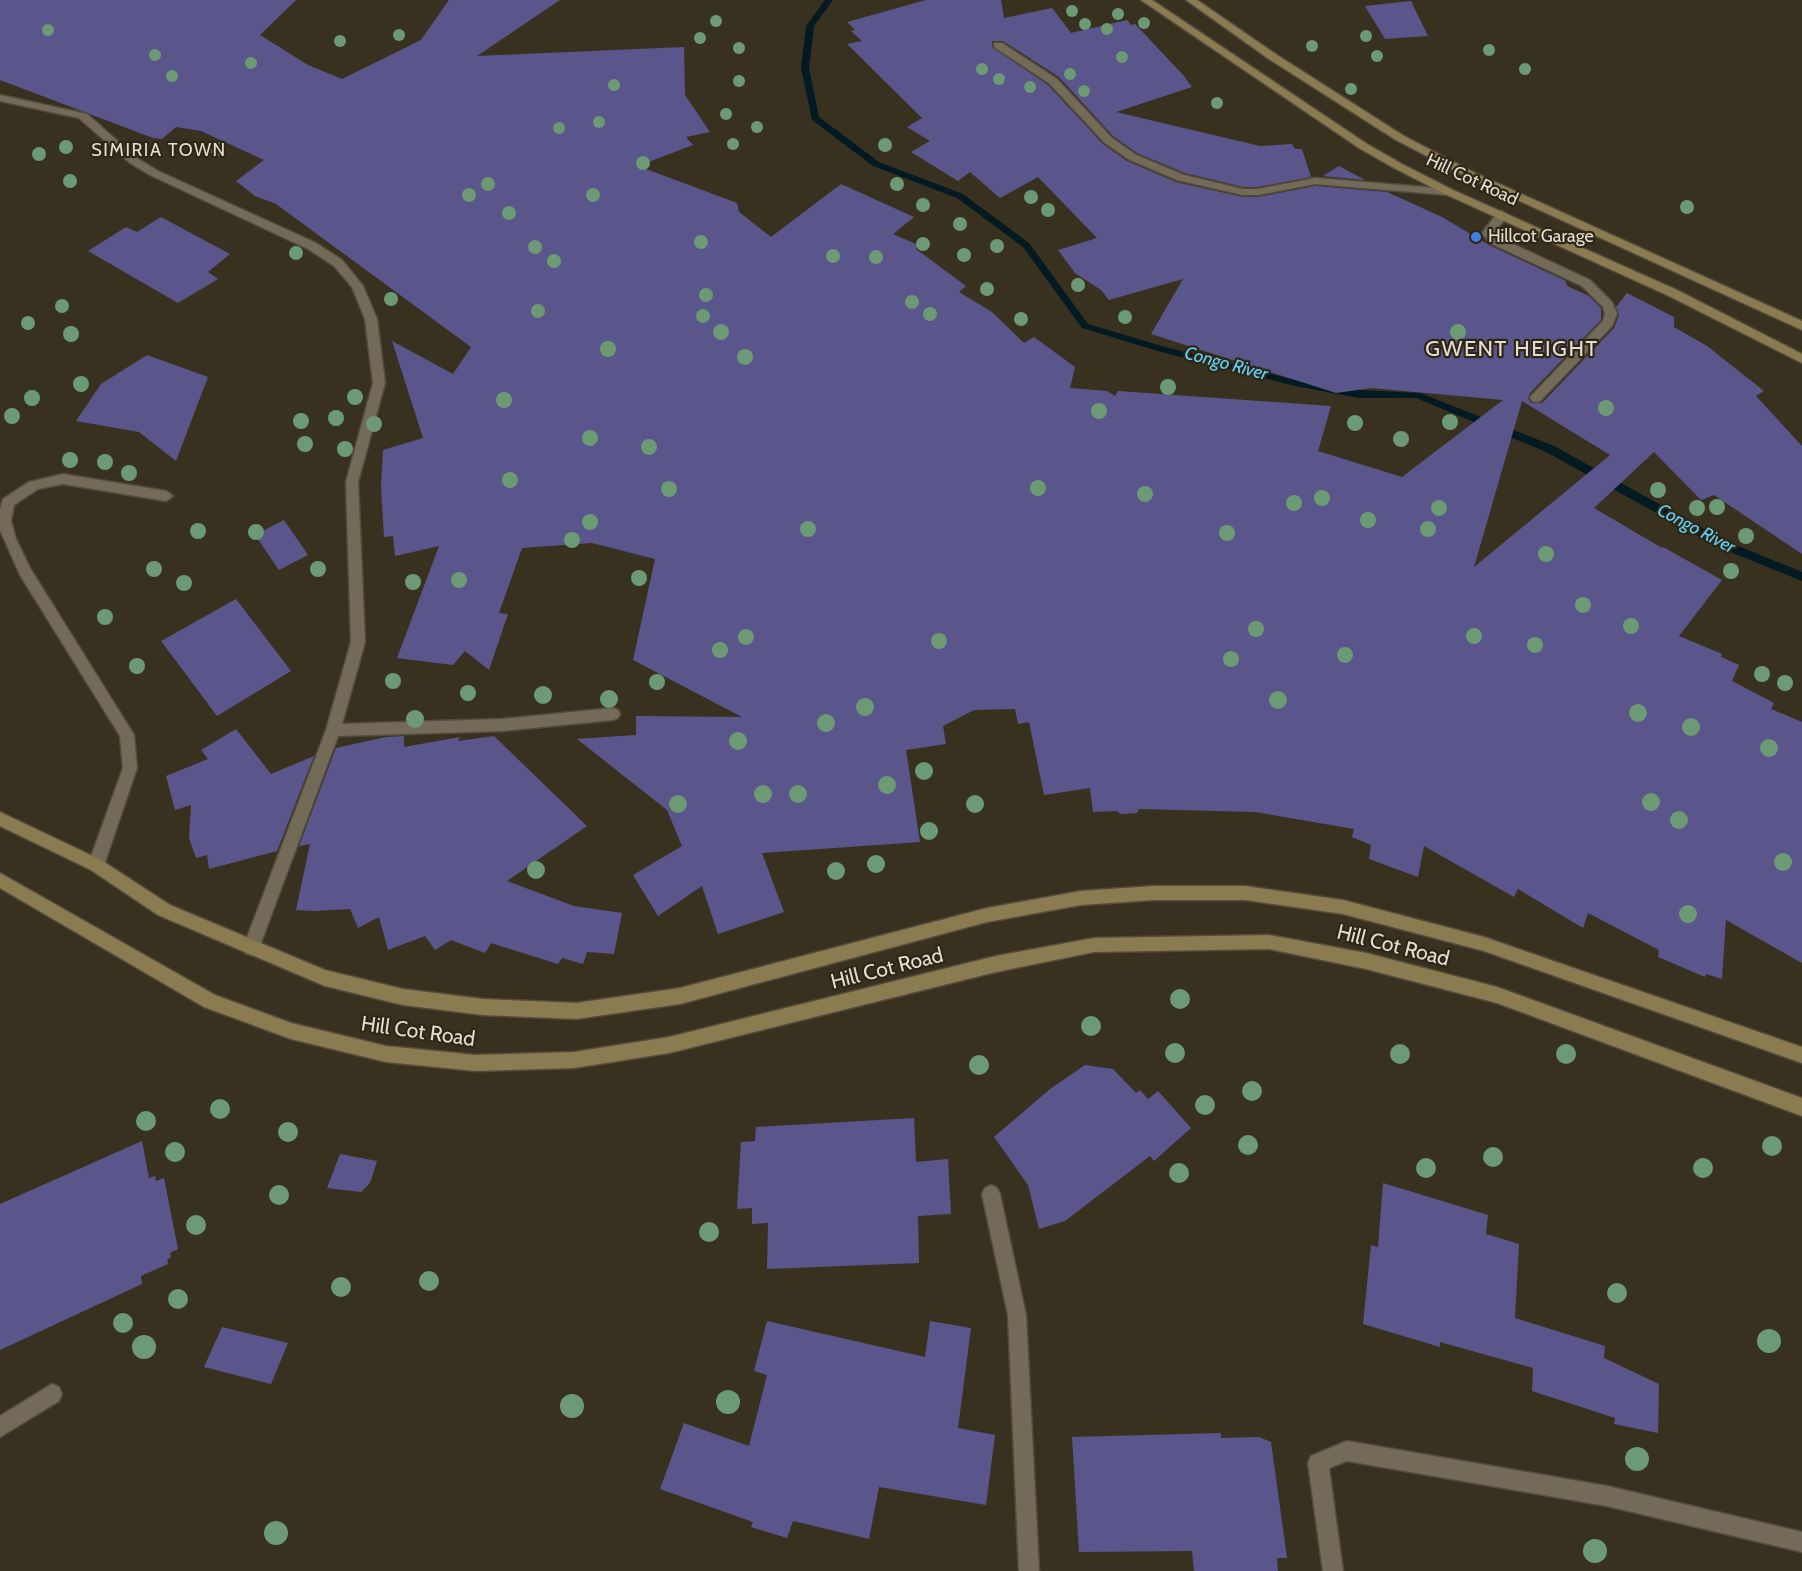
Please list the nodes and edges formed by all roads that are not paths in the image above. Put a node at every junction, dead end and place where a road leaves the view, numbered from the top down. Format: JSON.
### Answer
{"nodes":[{"id":1,"x":1146,"y":0,"type":"edge"},
{"id":2,"x":1191,"y":0,"type":"edge"},
{"id":3,"x":998,"y":45,"type":"dead end"},
{"id":4,"x":0,"y":98,"type":"edge"},
{"id":5,"x":1449,"y":192,"type":"junction"},
{"id":6,"x":1502,"y":215,"type":"junction"},
{"id":7,"x":1802,"y":326,"type":"edge"},
{"id":8,"x":1802,"y":359,"type":"edge"},
{"id":9,"x":1536,"y":398,"type":"dead end"},
{"id":10,"x":166,"y":496,"type":"dead end"},
{"id":11,"x":613,"y":714,"type":"dead end"},
{"id":12,"x":333,"y":730,"type":"junction"},
{"id":13,"x":0,"y":819,"type":"edge"},
{"id":14,"x":96,"y":865,"type":"junction"},
{"id":15,"x":0,"y":880,"type":"edge"},
{"id":16,"x":251,"y":948,"type":"junction"},
{"id":17,"x":1802,"y":1055,"type":"edge"},
{"id":18,"x":1802,"y":1107,"type":"edge"},
{"id":19,"x":991,"y":1194,"type":"dead end"},
{"id":20,"x":52,"y":1394,"type":"dead end"},
{"id":21,"x":0,"y":1427,"type":"edge"},
{"id":22,"x":1802,"y":1542,"type":"edge"},
{"id":23,"x":1029,"y":1571,"type":"edge"},
{"id":24,"x":1333,"y":1571,"type":"edge"}],
"edges":[{"from":1,"to":5,"type":"main road","name":"Hill Cot Road"},
{"from":2,"to":7,"type":"main road","name":"Hill Cot Road"},
{"from":3,"to":5,"type":"street"},
{"from":4,"to":12,"type":"street"},
{"from":5,"to":6,"type":"main road","name":"Hill Cot Road"},
{"from":6,"to":8,"type":"main road","name":"Hill Cot Road"},
{"from":6,"to":9,"type":"street"},
{"from":10,"to":14,"type":"street"},
{"from":11,"to":12,"type":"street"},
{"from":12,"to":16,"type":"street"},
{"from":13,"to":14,"type":"main road","name":"Hill Cot Road"},
{"from":14,"to":16,"type":"main road","name":"Hill Cot Road"},
{"from":15,"to":18,"type":"main road","name":"Hill Cot Road"},
{"from":16,"to":17,"type":"main road","name":"Hill Cot Road"},
{"from":19,"to":23,"type":"street"},
{"from":20,"to":21,"type":"street"},
{"from":22,"to":24,"type":"street"}]}
